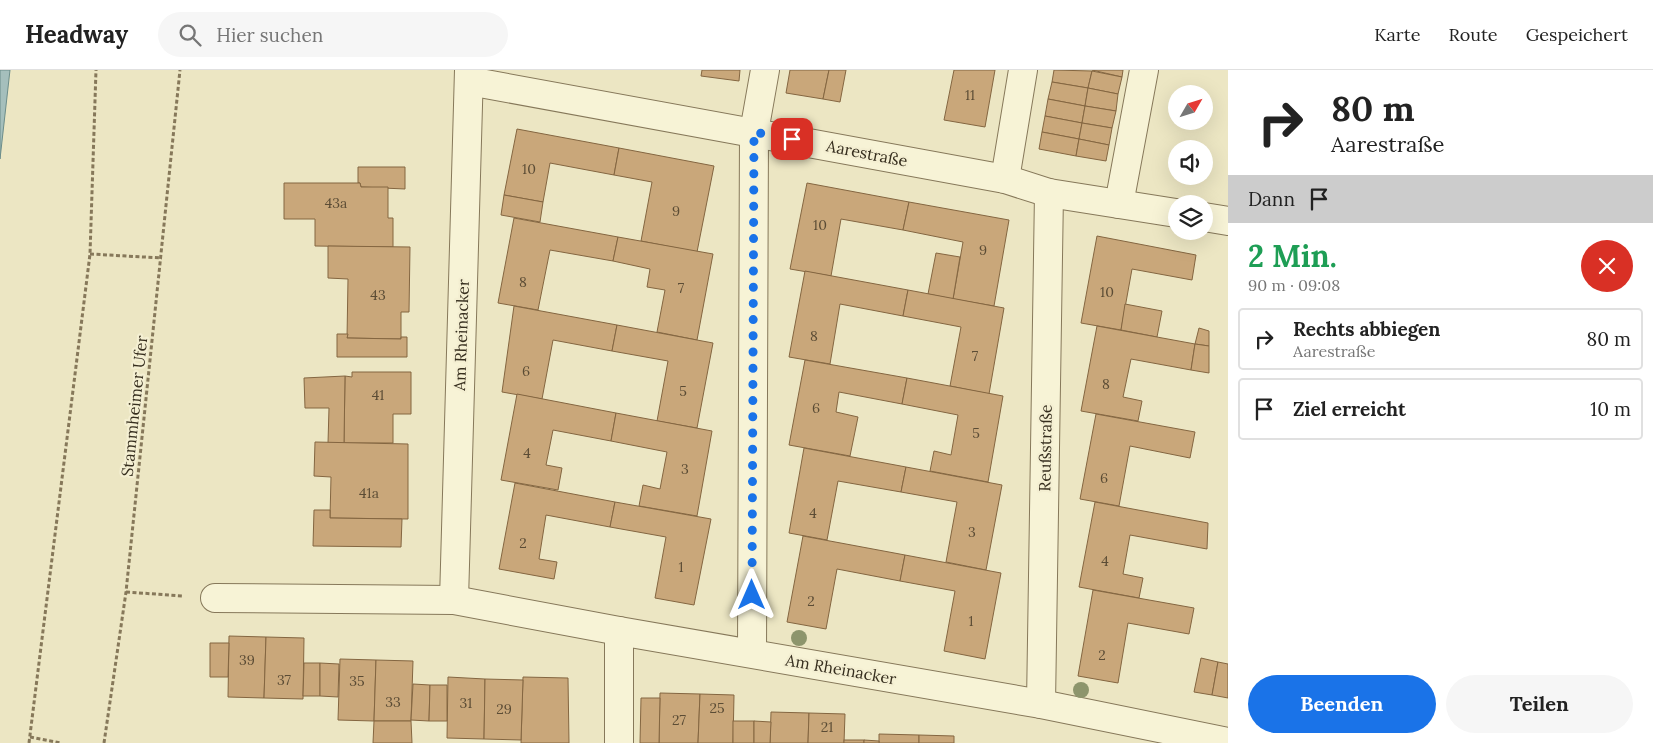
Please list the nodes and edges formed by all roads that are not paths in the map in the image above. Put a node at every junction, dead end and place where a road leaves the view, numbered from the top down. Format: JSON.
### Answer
{"nodes":[{"id":1,"x":765,"y":70,"type":"edge"},
{"id":2,"x":1023,"y":70,"type":"edge"},
{"id":3,"x":1144,"y":70,"type":"edge"},
{"id":4,"x":469,"y":75,"type":"edge"},
{"id":5,"x":754,"y":132,"type":"junction"},
{"id":6,"x":1006,"y":180,"type":"junction"},
{"id":7,"x":1049,"y":193,"type":"junction"},
{"id":8,"x":1119,"y":204,"type":"junction"},
{"id":9,"x":1168,"y":212,"type":"edge"},
{"id":10,"x":1213,"y":218,"type":"edge"},
{"id":11,"x":1228,"y":221,"type":"edge"},
{"id":12,"x":203,"y":598,"type":"road end"},
{"id":13,"x":454,"y":600,"type":"junction"},
{"id":14,"x":620,"y":631,"type":"junction"},
{"id":15,"x":752,"y":653,"type":"junction"},
{"id":16,"x":1041,"y":704,"type":"junction"},
{"id":17,"x":1228,"y":742,"type":"edge"},
{"id":18,"x":619,"y":743,"type":"edge"}],
"edges":[{"from":1,"to":5,"type":"street"},
{"from":2,"to":6,"type":"street"},
{"from":3,"to":8,"type":"street"},
{"from":4,"to":5,"type":"street","name":"Aarestraße"},
{"from":4,"to":13,"type":"street","name":"Am Rheinacker"},
{"from":5,"to":6,"type":"street","name":"Aarestraße"},
{"from":5,"to":15,"type":"street"},
{"from":6,"to":7,"type":"street","name":"Aarestraße"},
{"from":7,"to":8,"type":"street","name":"Aarestraße"},
{"from":7,"to":16,"type":"street","name":"Reußstraße"},
{"from":8,"to":9,"type":"street","name":"Aarestraße"},
{"from":10,"to":11,"type":"street"},
{"from":12,"to":13,"type":"street","name":"Am Rheinacker"},
{"from":13,"to":14,"type":"street","name":"Am Rheinacker"},
{"from":14,"to":15,"type":"street","name":"Am Rheinacker"},
{"from":14,"to":18,"type":"street"},
{"from":15,"to":16,"type":"street","name":"Am Rheinacker"},
{"from":16,"to":17,"type":"street","name":"Am Rheinacker"}]}
